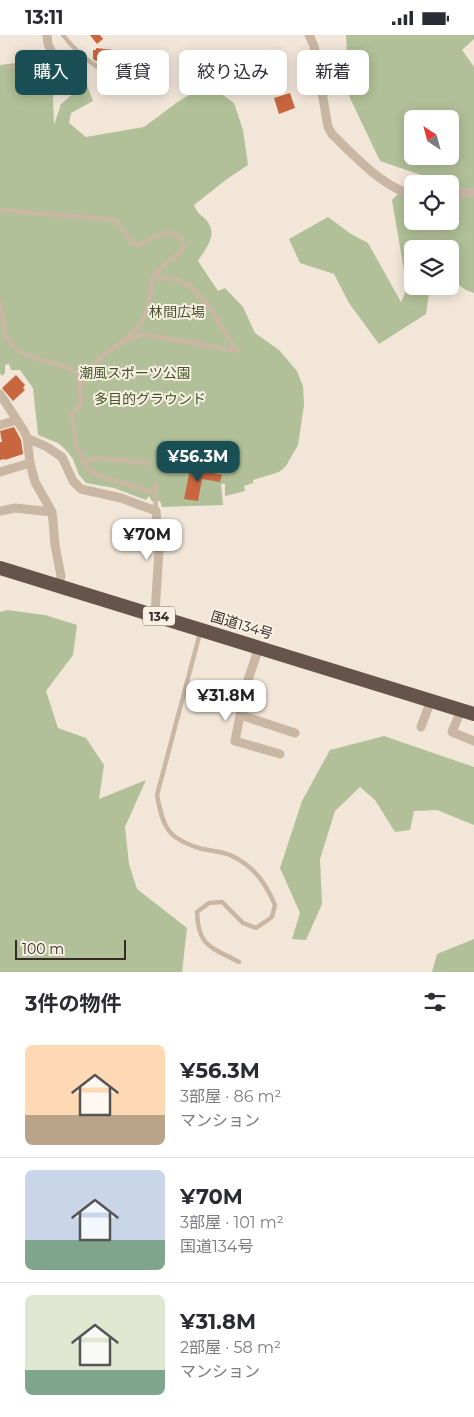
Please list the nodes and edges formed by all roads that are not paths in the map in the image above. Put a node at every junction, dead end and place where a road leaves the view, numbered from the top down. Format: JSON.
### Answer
{"nodes":[{"id":1,"x":63,"y":35,"type":"edge"},
{"id":2,"x":309,"y":35,"type":"edge"},
{"id":3,"x":15,"y":66,"type":"edge"},
{"id":4,"x":10,"y":67,"type":"dead end"},
{"id":5,"x":97,"y":67,"type":"edge"},
{"id":6,"x":404,"y":192,"type":"edge"},
{"id":7,"x":474,"y":192,"type":"edge"},
{"id":8,"x":459,"y":193,"type":"edge"},
{"id":9,"x":0,"y":210,"type":"edge"},
{"id":10,"x":153,"y":277,"type":"junction"},
{"id":11,"x":0,"y":303,"type":"edge"},
{"id":12,"x":123,"y":342,"type":"junction"},
{"id":13,"x":239,"y":349,"type":"dead end"},
{"id":14,"x":231,"y":350,"type":"junction"},
{"id":15,"x":80,"y":387,"type":"junction"},
{"id":16,"x":0,"y":394,"type":"edge"},
{"id":17,"x":17,"y":420,"type":"junction"},
{"id":18,"x":0,"y":425,"type":"edge"},
{"id":19,"x":27,"y":438,"type":"junction"},
{"id":20,"x":30,"y":463,"type":"junction"},
{"id":21,"x":84,"y":463,"type":"junction"},
{"id":22,"x":150,"y":463,"type":"dead end"},
{"id":23,"x":0,"y":472,"type":"edge"},
{"id":24,"x":156,"y":484,"type":"dead end"},
{"id":25,"x":155,"y":493,"type":"junction"},
{"id":26,"x":0,"y":511,"type":"edge"},
{"id":27,"x":156,"y":511,"type":"junction"},
{"id":28,"x":52,"y":512,"type":"junction"},
{"id":29,"x":0,"y":568,"type":"edge"},
{"id":30,"x":58,"y":586,"type":"junction"},
{"id":31,"x":155,"y":614,"type":"junction"},
{"id":32,"x":201,"y":629,"type":"junction"},
{"id":33,"x":259,"y":647,"type":"junction"},
{"id":34,"x":431,"y":701,"type":"junction"},
{"id":35,"x":468,"y":712,"type":"edge"},
{"id":36,"x":240,"y":715,"type":"junction"},
{"id":37,"x":421,"y":727,"type":"dead end"},
{"id":38,"x":295,"y":733,"type":"dead end"},
{"id":39,"x":474,"y":741,"type":"edge"},
{"id":40,"x":280,"y":754,"type":"dead end"},
{"id":41,"x":239,"y":962,"type":"dead end"}],
"edges":[{"from":1,"to":5,"type":"lane"},
{"from":2,"to":6,"type":"street"},
{"from":3,"to":4,"type":"lane"},
{"from":7,"to":8,"type":"street"},
{"from":9,"to":10,"type":"lane"},
{"from":10,"to":12,"type":"lane"},
{"from":10,"to":14,"type":"lane"},
{"from":11,"to":15,"type":"lane"},
{"from":12,"to":14,"type":"lane"},
{"from":12,"to":15,"type":"lane"},
{"from":13,"to":14,"type":"lane"},
{"from":15,"to":21,"type":"lane"},
{"from":16,"to":17,"type":"street"},
{"from":17,"to":18,"type":"street"},
{"from":17,"to":19,"type":"street"},
{"from":19,"to":20,"type":"street"},
{"from":19,"to":27,"type":"street"},
{"from":20,"to":23,"type":"street"},
{"from":20,"to":28,"type":"street"},
{"from":21,"to":22,"type":"lane"},
{"from":21,"to":25,"type":"lane"},
{"from":24,"to":25,"type":"lane"},
{"from":25,"to":27,"type":"lane"},
{"from":26,"to":28,"type":"street"},
{"from":27,"to":31,"type":"street"},
{"from":28,"to":30,"type":"street"},
{"from":29,"to":30,"type":"highway","name":"国道134号","number":"134"},
{"from":30,"to":31,"type":"highway","name":"国道134号","number":"134"},
{"from":31,"to":32,"type":"highway","name":"国道134号","number":"134"},
{"from":32,"to":33,"type":"highway","name":"国道134号","number":"134"},
{"from":32,"to":41,"type":"lane"},
{"from":33,"to":34,"type":"highway","name":"国道134号","number":"134"},
{"from":33,"to":36,"type":"street"},
{"from":34,"to":35,"type":"highway","name":"国道134号","number":"134"},
{"from":34,"to":37,"type":"street"},
{"from":35,"to":39,"type":"street"},
{"from":36,"to":38,"type":"street"},
{"from":36,"to":40,"type":"street"}]}
